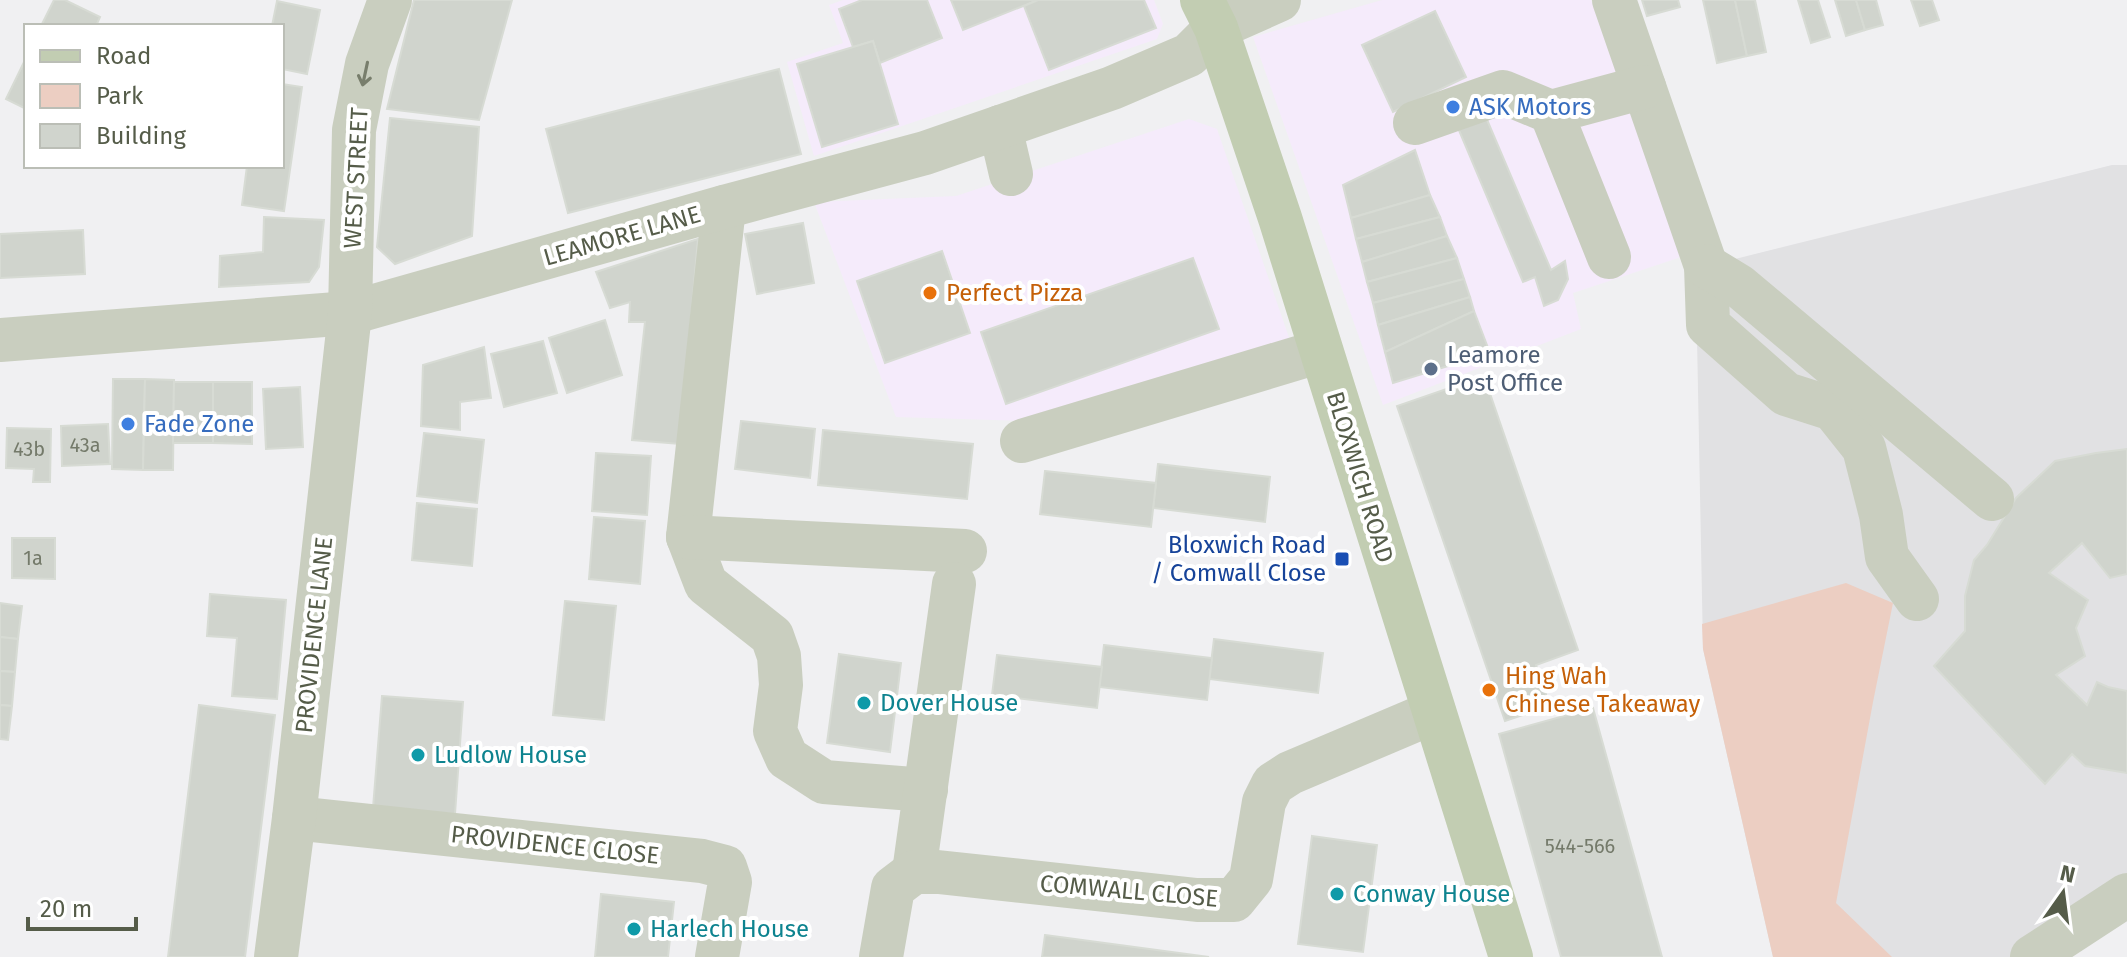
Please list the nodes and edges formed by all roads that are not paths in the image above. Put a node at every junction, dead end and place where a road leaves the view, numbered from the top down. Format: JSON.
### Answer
{"nodes":[{"id":1,"x":390,"y":0,"type":"edge"},
{"id":2,"x":1279,"y":0,"type":"edge"},
{"id":3,"x":1614,"y":0,"type":"edge"},
{"id":4,"x":1209,"y":14,"type":"edge"},
{"id":5,"x":1644,"y":87,"type":"junction"},
{"id":6,"x":1551,"y":112,"type":"junction"},
{"id":7,"x":1415,"y":123,"type":"dead end"},
{"id":8,"x":1000,"y":127,"type":"junction"},
{"id":9,"x":1011,"y":174,"type":"dead end"},
{"id":10,"x":724,"y":207,"type":"junction"},
{"id":11,"x":1609,"y":257,"type":"dead end"},
{"id":12,"x":1706,"y":266,"type":"junction"},
{"id":13,"x":350,"y":313,"type":"junction"},
{"id":14,"x":0,"y":340,"type":"edge"},
{"id":15,"x":1321,"y":351,"type":"junction"},
{"id":16,"x":1022,"y":441,"type":"dead end"},
{"id":17,"x":1992,"y":499,"type":"dead end"},
{"id":18,"x":688,"y":537,"type":"junction"},
{"id":19,"x":1917,"y":599,"type":"dead end"},
{"id":20,"x":1434,"y":712,"type":"junction"},
{"id":21,"x":926,"y":790,"type":"junction"},
{"id":22,"x":294,"y":818,"type":"junction"},
{"id":23,"x":914,"y":872,"type":"junction"},
{"id":24,"x":2127,"y":895,"type":"edge"},
{"id":25,"x":276,"y":957,"type":"edge"},
{"id":26,"x":717,"y":957,"type":"edge"},
{"id":27,"x":881,"y":957,"type":"edge"},
{"id":28,"x":1511,"y":957,"type":"edge"},
{"id":29,"x":2032,"y":957,"type":"edge"}],
"edges":[{"from":1,"to":13,"type":"street","name":"WEST STREET","one_way":true},
{"from":2,"to":4,"type":"street"},
{"from":3,"to":5,"type":"street"},
{"from":4,"to":8,"type":"street","name":"LEAMORE LANE"},
{"from":4,"to":15,"type":"main road","name":"BLOXWICH ROAD"},
{"from":5,"to":6,"type":"street"},
{"from":5,"to":12,"type":"street"},
{"from":6,"to":7,"type":"street"},
{"from":6,"to":11,"type":"street"},
{"from":8,"to":9,"type":"street"},
{"from":8,"to":10,"type":"street","name":"LEAMORE LANE"},
{"from":10,"to":13,"type":"street","name":"LEAMORE LANE"},
{"from":10,"to":18,"type":"street"},
{"from":12,"to":17,"type":"street"},
{"from":12,"to":19,"type":"street"},
{"from":13,"to":14,"type":"street","name":"LEAMORE LANE"},
{"from":13,"to":22,"type":"street","name":"PROVIDENCE LANE"},
{"from":15,"to":16,"type":"street"},
{"from":15,"to":20,"type":"main road","name":"BLOXWICH ROAD"},
{"from":18,"to":21,"type":"street"},
{"from":18,"to":21,"type":"street"},
{"from":20,"to":23,"type":"street","name":"COMWALL CLOSE"},
{"from":20,"to":28,"type":"main road","name":"BLOXWICH ROAD"},
{"from":21,"to":23,"type":"street"},
{"from":22,"to":25,"type":"street","name":"PROVIDENCE LANE"},
{"from":22,"to":26,"type":"street","name":"PROVIDENCE CLOSE"},
{"from":23,"to":27,"type":"street"},
{"from":24,"to":29,"type":"street"}]}
